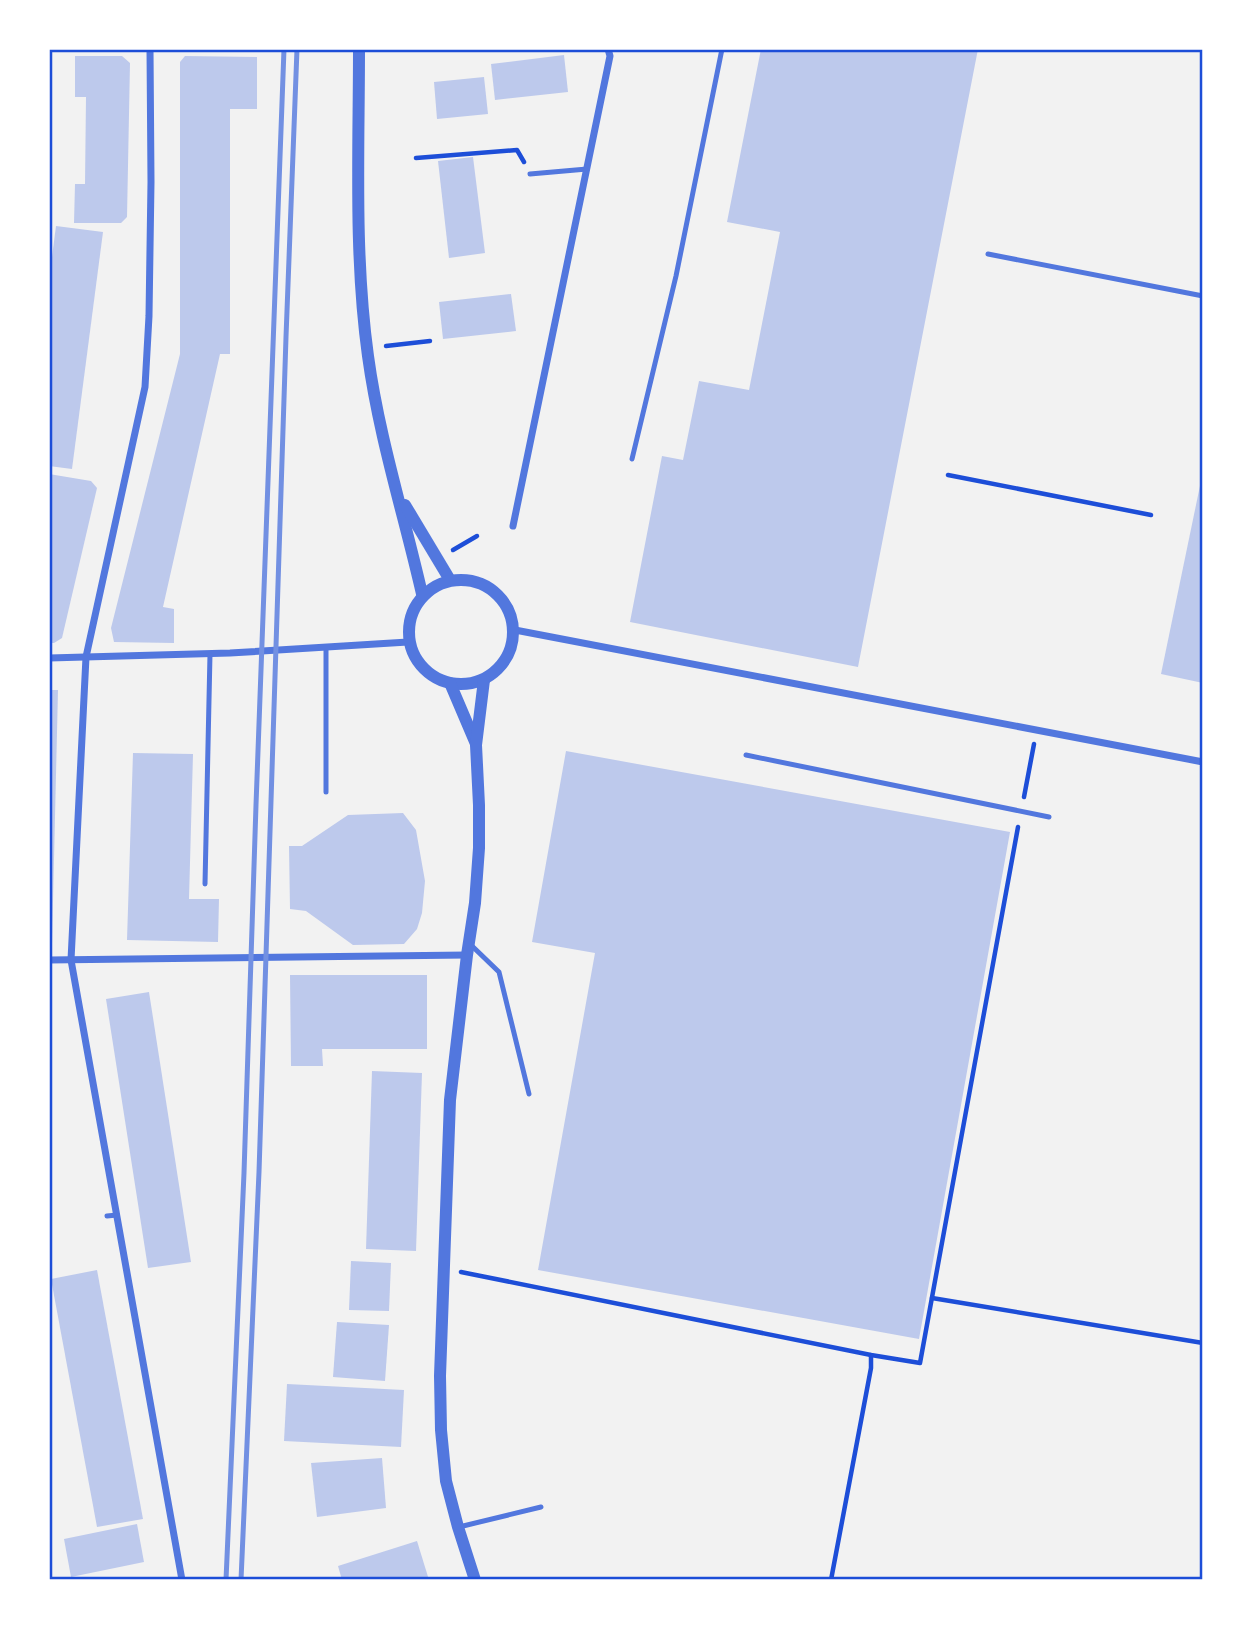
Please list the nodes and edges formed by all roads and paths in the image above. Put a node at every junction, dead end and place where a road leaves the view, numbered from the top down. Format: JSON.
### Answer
{"nodes":[{"id":1,"x":150,"y":49,"type":"edge"},
{"id":2,"x":359,"y":49,"type":"edge"},
{"id":3,"x":608,"y":49,"type":"edge"},
{"id":4,"x":722,"y":49,"type":"edge"},
{"id":5,"x":416,"y":158,"type":"dead end"},
{"id":6,"x":587,"y":169,"type":"junction"},
{"id":7,"x":530,"y":174,"type":"joint"},
{"id":8,"x":988,"y":254,"type":"dead end"},
{"id":9,"x":1203,"y":296,"type":"edge"},
{"id":10,"x":430,"y":341,"type":"dead end"},
{"id":11,"x":367,"y":349,"type":"junction"},
{"id":12,"x":632,"y":459,"type":"dead end"},
{"id":13,"x":948,"y":475,"type":"dead end"},
{"id":14,"x":397,"y":493,"type":"junction"},
{"id":15,"x":1151,"y":515,"type":"dead end"},
{"id":16,"x":513,"y":526,"type":"dead end"},
{"id":17,"x":450,"y":580,"type":"junction"},
{"id":18,"x":422,"y":594,"type":"junction"},
{"id":19,"x":515,"y":630,"type":"junction"},
{"id":20,"x":408,"y":642,"type":"junction"},
{"id":21,"x":326,"y":648,"type":"junction"},
{"id":22,"x":210,"y":654,"type":"junction"},
{"id":23,"x":86,"y":657,"type":"junction"},
{"id":24,"x":49,"y":658,"type":"edge"},
{"id":25,"x":484,"y":680,"type":"junction"},
{"id":26,"x":450,"y":683,"type":"junction"},
{"id":27,"x":1036,"y":730,"type":"junction"},
{"id":28,"x":476,"y":745,"type":"junction"},
{"id":29,"x":746,"y":755,"type":"dead end"},
{"id":30,"x":1203,"y":762,"type":"edge"},
{"id":31,"x":327,"y":792,"type":"dead end"},
{"id":32,"x":1021,"y":812,"type":"junction"},
{"id":33,"x":1049,"y":817,"type":"dead end"},
{"id":34,"x":205,"y":884,"type":"dead end"},
{"id":35,"x":468,"y":949,"type":"junction"},
{"id":36,"x":49,"y":960,"type":"edge"},
{"id":37,"x":71,"y":960,"type":"junction"},
{"id":38,"x":530,"y":1094,"type":"dead end"},
{"id":39,"x":107,"y":1216,"type":"dead end"},
{"id":40,"x":117,"y":1216,"type":"junction"},
{"id":41,"x":443,"y":1269,"type":"junction"},
{"id":42,"x":932,"y":1298,"type":"junction"},
{"id":43,"x":1203,"y":1343,"type":"edge"},
{"id":44,"x":871,"y":1355,"type":"junction"},
{"id":45,"x":541,"y":1507,"type":"dead end"},
{"id":46,"x":458,"y":1527,"type":"junction"},
{"id":47,"x":182,"y":1580,"type":"edge"},
{"id":48,"x":475,"y":1580,"type":"edge"},
{"id":49,"x":831,"y":1580,"type":"edge"}],
"edges":[{"from":1,"to":23,"type":"street"},
{"from":2,"to":11,"type":"street"},
{"from":3,"to":6,"type":"street"},
{"from":4,"to":12,"type":"lane"},
{"from":5,"to":7,"type":"path"},
{"from":6,"to":7,"type":"lane"},
{"from":6,"to":16,"type":"street"},
{"from":8,"to":9,"type":"lane"},
{"from":10,"to":11,"type":"path"},
{"from":11,"to":14,"type":"street"},
{"from":13,"to":15,"type":"path"},
{"from":14,"to":17,"type":"street"},
{"from":14,"to":18,"type":"street"},
{"from":17,"to":18,"type":"street"},
{"from":17,"to":19,"type":"street"},
{"from":18,"to":20,"type":"street"},
{"from":19,"to":25,"type":"street"},
{"from":19,"to":27,"type":"street"},
{"from":20,"to":21,"type":"street"},
{"from":20,"to":26,"type":"street"},
{"from":21,"to":22,"type":"street"},
{"from":21,"to":31,"type":"lane"},
{"from":22,"to":23,"type":"street"},
{"from":22,"to":34,"type":"lane"},
{"from":23,"to":24,"type":"street"},
{"from":23,"to":37,"type":"street"},
{"from":25,"to":26,"type":"street"},
{"from":25,"to":28,"type":"street"},
{"from":26,"to":28,"type":"street"},
{"from":27,"to":30,"type":"street"},
{"from":27,"to":32,"type":"path"},
{"from":28,"to":35,"type":"street"},
{"from":29,"to":32,"type":"lane"},
{"from":32,"to":33,"type":"lane"},
{"from":32,"to":42,"type":"path"},
{"from":35,"to":37,"type":"street"},
{"from":35,"to":38,"type":"lane"},
{"from":35,"to":41,"type":"street"},
{"from":36,"to":37,"type":"street"},
{"from":37,"to":40,"type":"street"},
{"from":39,"to":40,"type":"lane"},
{"from":40,"to":47,"type":"street"},
{"from":41,"to":44,"type":"path"},
{"from":41,"to":46,"type":"street"},
{"from":42,"to":43,"type":"path"},
{"from":42,"to":44,"type":"path"},
{"from":44,"to":49,"type":"path"},
{"from":45,"to":46,"type":"lane"},
{"from":46,"to":48,"type":"street"}]}
